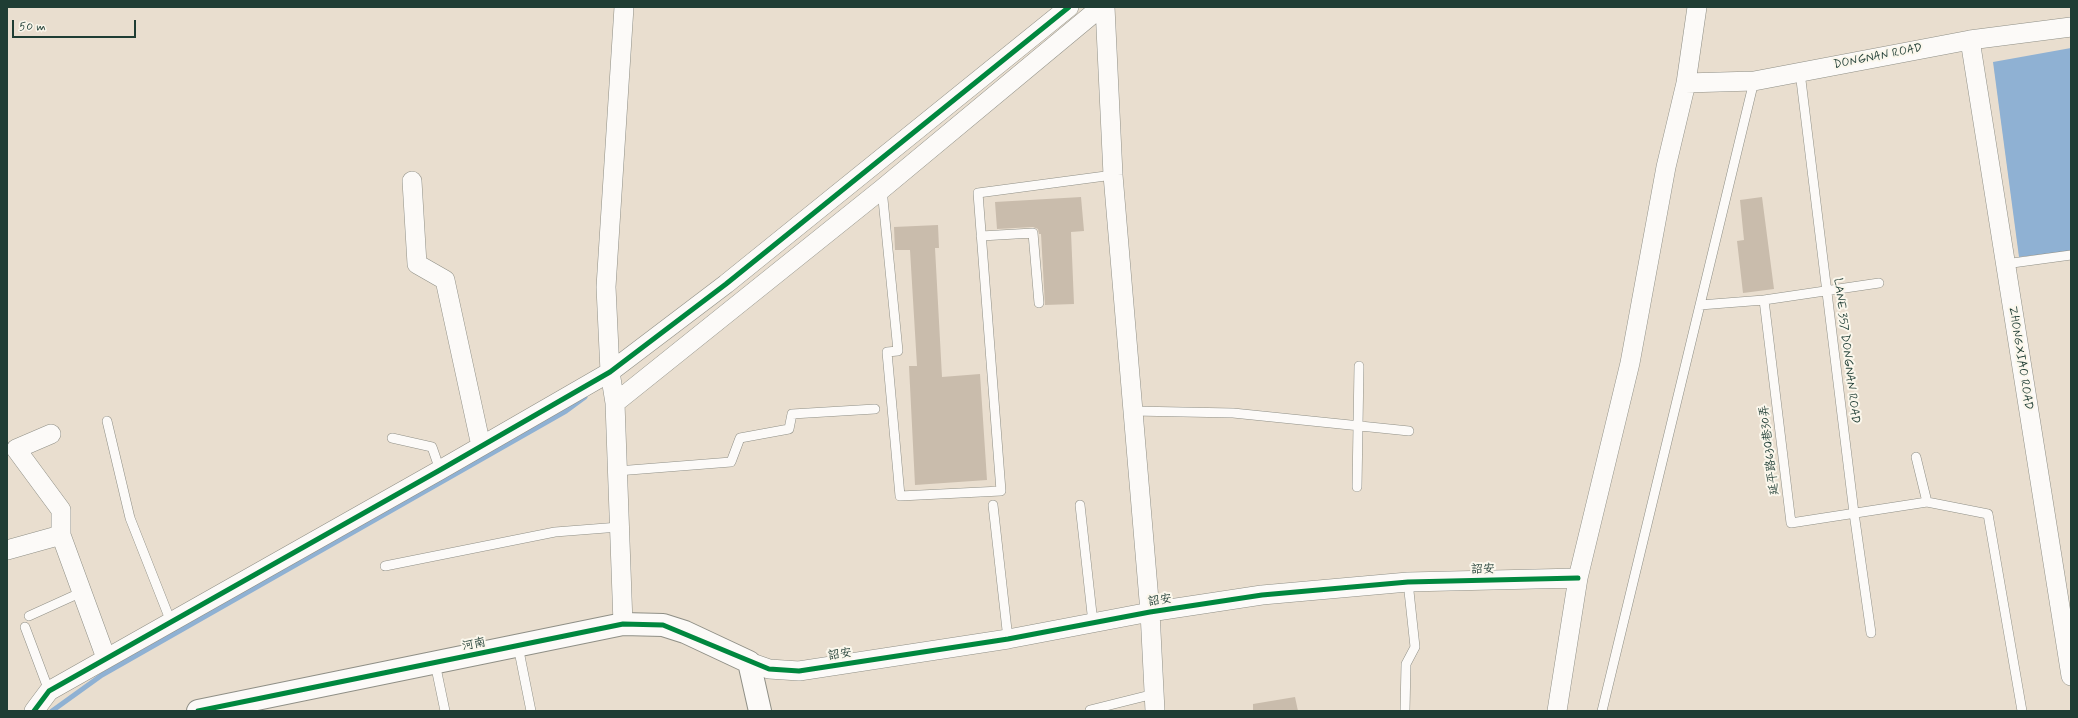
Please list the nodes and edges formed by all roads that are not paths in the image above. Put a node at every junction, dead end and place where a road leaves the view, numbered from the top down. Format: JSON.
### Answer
{"nodes":[{"id":1,"x":624,"y":7,"type":"edge"},
{"id":2,"x":1069,"y":7,"type":"edge"},
{"id":3,"x":1101,"y":7,"type":"edge"},
{"id":4,"x":1105,"y":7,"type":"edge"},
{"id":5,"x":1697,"y":7,"type":"edge"},
{"id":6,"x":2071,"y":27,"type":"edge"},
{"id":7,"x":1970,"y":40,"type":"junction"},
{"id":8,"x":1800,"y":72,"type":"junction"},
{"id":9,"x":1754,"y":81,"type":"junction"},
{"id":10,"x":1686,"y":83,"type":"junction"},
{"id":11,"x":1113,"y":175,"type":"junction"},
{"id":12,"x":412,"y":180,"type":"dead end"},
{"id":13,"x":882,"y":189,"type":"junction"},
{"id":14,"x":981,"y":236,"type":"junction"},
{"id":15,"x":2071,"y":255,"type":"edge"},
{"id":16,"x":2006,"y":264,"type":"junction"},
{"id":17,"x":1879,"y":283,"type":"dead end"},
{"id":18,"x":1826,"y":291,"type":"junction"},
{"id":19,"x":1764,"y":300,"type":"junction"},
{"id":20,"x":1039,"y":303,"type":"dead end"},
{"id":21,"x":1700,"y":305,"type":"junction"},
{"id":22,"x":1359,"y":366,"type":"dead end"},
{"id":23,"x":610,"y":372,"type":"junction"},
{"id":24,"x":614,"y":403,"type":"junction"},
{"id":25,"x":875,"y":409,"type":"dead end"},
{"id":26,"x":1133,"y":411,"type":"junction"},
{"id":27,"x":108,"y":421,"type":"dead end"},
{"id":28,"x":1358,"y":426,"type":"junction"},
{"id":29,"x":1409,"y":431,"type":"dead end"},
{"id":30,"x":52,"y":434,"type":"dead end"},
{"id":31,"x":392,"y":438,"type":"dead end"},
{"id":32,"x":481,"y":446,"type":"junction"},
{"id":33,"x":1916,"y":457,"type":"dead end"},
{"id":34,"x":440,"y":470,"type":"junction"},
{"id":35,"x":617,"y":471,"type":"junction"},
{"id":36,"x":1357,"y":487,"type":"dead end"},
{"id":37,"x":1927,"y":502,"type":"junction"},
{"id":38,"x":993,"y":505,"type":"dead end"},
{"id":39,"x":1080,"y":505,"type":"dead end"},
{"id":40,"x":1854,"y":513,"type":"junction"},
{"id":41,"x":619,"y":527,"type":"junction"},
{"id":42,"x":61,"y":535,"type":"junction"},
{"id":43,"x":7,"y":550,"type":"edge"},
{"id":44,"x":385,"y":566,"type":"dead end"},
{"id":45,"x":1578,"y":578,"type":"junction"},
{"id":46,"x":1408,"y":582,"type":"junction"},
{"id":47,"x":82,"y":592,"type":"junction"},
{"id":48,"x":1150,"y":612,"type":"junction"},
{"id":49,"x":29,"y":616,"type":"dead end"},
{"id":50,"x":171,"y":622,"type":"junction"},
{"id":51,"x":1093,"y":623,"type":"junction"},
{"id":52,"x":623,"y":624,"type":"junction"},
{"id":53,"x":25,"y":627,"type":"dead end"},
{"id":54,"x":1871,"y":633,"type":"dead end"},
{"id":55,"x":1008,"y":639,"type":"junction"},
{"id":56,"x":518,"y":646,"type":"junction"},
{"id":57,"x":106,"y":658,"type":"junction"},
{"id":58,"x":749,"y":662,"type":"junction"},
{"id":59,"x":435,"y":663,"type":"junction"},
{"id":60,"x":2071,"y":676,"type":"edge"},
{"id":61,"x":49,"y":691,"type":"junction"},
{"id":62,"x":1155,"y":703,"type":"edge"},
{"id":63,"x":257,"y":705,"type":"edge"},
{"id":64,"x":1090,"y":710,"type":"edge"},
{"id":65,"x":34,"y":711,"type":"edge"},
{"id":66,"x":198,"y":711,"type":"edge"},
{"id":67,"x":445,"y":711,"type":"edge"},
{"id":68,"x":531,"y":711,"type":"edge"},
{"id":69,"x":760,"y":711,"type":"edge"},
{"id":70,"x":1404,"y":711,"type":"edge"},
{"id":71,"x":1557,"y":711,"type":"edge"},
{"id":72,"x":1602,"y":711,"type":"edge"},
{"id":73,"x":2022,"y":711,"type":"edge"}],
"edges":[{"from":1,"to":23,"type":"street"},
{"from":2,"to":23,"type":"street"},
{"from":3,"to":13,"type":"street"},
{"from":4,"to":11,"type":"street"},
{"from":5,"to":10,"type":"street"},
{"from":6,"to":7,"type":"street","name":"DONGNAN ROAD"},
{"from":7,"to":8,"type":"street","name":"DONGNAN ROAD"},
{"from":7,"to":16,"type":"street","name":"ZHONGXIAO ROAD"},
{"from":8,"to":9,"type":"street","name":"DONGNAN ROAD"},
{"from":8,"to":18,"type":"lane","name":"LANE 357 DONGNAN ROAD"},
{"from":9,"to":10,"type":"street","name":"DONGNAN ROAD"},
{"from":9,"to":21,"type":"lane"},
{"from":10,"to":45,"type":"street"},
{"from":11,"to":14,"type":"lane"},
{"from":11,"to":26,"type":"street"},
{"from":12,"to":32,"type":"street"},
{"from":13,"to":14,"type":"lane"},
{"from":13,"to":24,"type":"street"},
{"from":14,"to":20,"type":"lane"},
{"from":15,"to":16,"type":"lane"},
{"from":16,"to":60,"type":"street","name":"ZHONGXIAO ROAD"},
{"from":17,"to":18,"type":"lane"},
{"from":18,"to":19,"type":"lane"},
{"from":18,"to":40,"type":"lane","name":"LANE 357 DONGNAN ROAD"},
{"from":19,"to":21,"type":"lane"},
{"from":19,"to":40,"type":"lane","name":"延平路630巷30弄"},
{"from":21,"to":72,"type":"lane"},
{"from":22,"to":28,"type":"lane"},
{"from":23,"to":24,"type":"street"},
{"from":23,"to":32,"type":"street"},
{"from":24,"to":35,"type":"street"},
{"from":25,"to":35,"type":"lane"},
{"from":26,"to":28,"type":"lane"},
{"from":26,"to":48,"type":"street"},
{"from":27,"to":50,"type":"lane"},
{"from":28,"to":29,"type":"lane"},
{"from":28,"to":36,"type":"lane"},
{"from":30,"to":42,"type":"street"},
{"from":31,"to":34,"type":"lane"},
{"from":32,"to":34,"type":"street"},
{"from":33,"to":37,"type":"lane"},
{"from":34,"to":50,"type":"street"},
{"from":35,"to":41,"type":"street"},
{"from":37,"to":40,"type":"lane","name":"延平路630巷30弄"},
{"from":37,"to":73,"type":"lane","name":"延平路630巷30弄"},
{"from":38,"to":55,"type":"lane"},
{"from":39,"to":51,"type":"lane"},
{"from":40,"to":54,"type":"lane","name":"LANE 357 DONGNAN ROAD"},
{"from":41,"to":44,"type":"lane"},
{"from":41,"to":52,"type":"street"},
{"from":42,"to":43,"type":"street"},
{"from":42,"to":47,"type":"street"},
{"from":45,"to":46,"type":"street","name":"詔安"},
{"from":45,"to":71,"type":"street"},
{"from":46,"to":48,"type":"street","name":"詔安"},
{"from":46,"to":70,"type":"lane"},
{"from":47,"to":49,"type":"lane"},
{"from":47,"to":57,"type":"street"},
{"from":48,"to":51,"type":"street","name":"詔安"},
{"from":48,"to":62,"type":"street"},
{"from":50,"to":57,"type":"street"},
{"from":51,"to":55,"type":"street","name":"詔安"},
{"from":52,"to":56,"type":"street","name":"河南"},
{"from":52,"to":58,"type":"street","name":"河南"},
{"from":53,"to":61,"type":"lane"},
{"from":55,"to":58,"type":"street","name":"詔安"},
{"from":56,"to":59,"type":"street","name":"河南"},
{"from":56,"to":68,"type":"lane"},
{"from":57,"to":61,"type":"street"},
{"from":58,"to":69,"type":"street"},
{"from":59,"to":63,"type":"street","name":"河南"},
{"from":59,"to":67,"type":"lane"},
{"from":61,"to":65,"type":"street"},
{"from":62,"to":64,"type":"lane"},
{"from":63,"to":66,"type":"street","name":"河南"}]}
